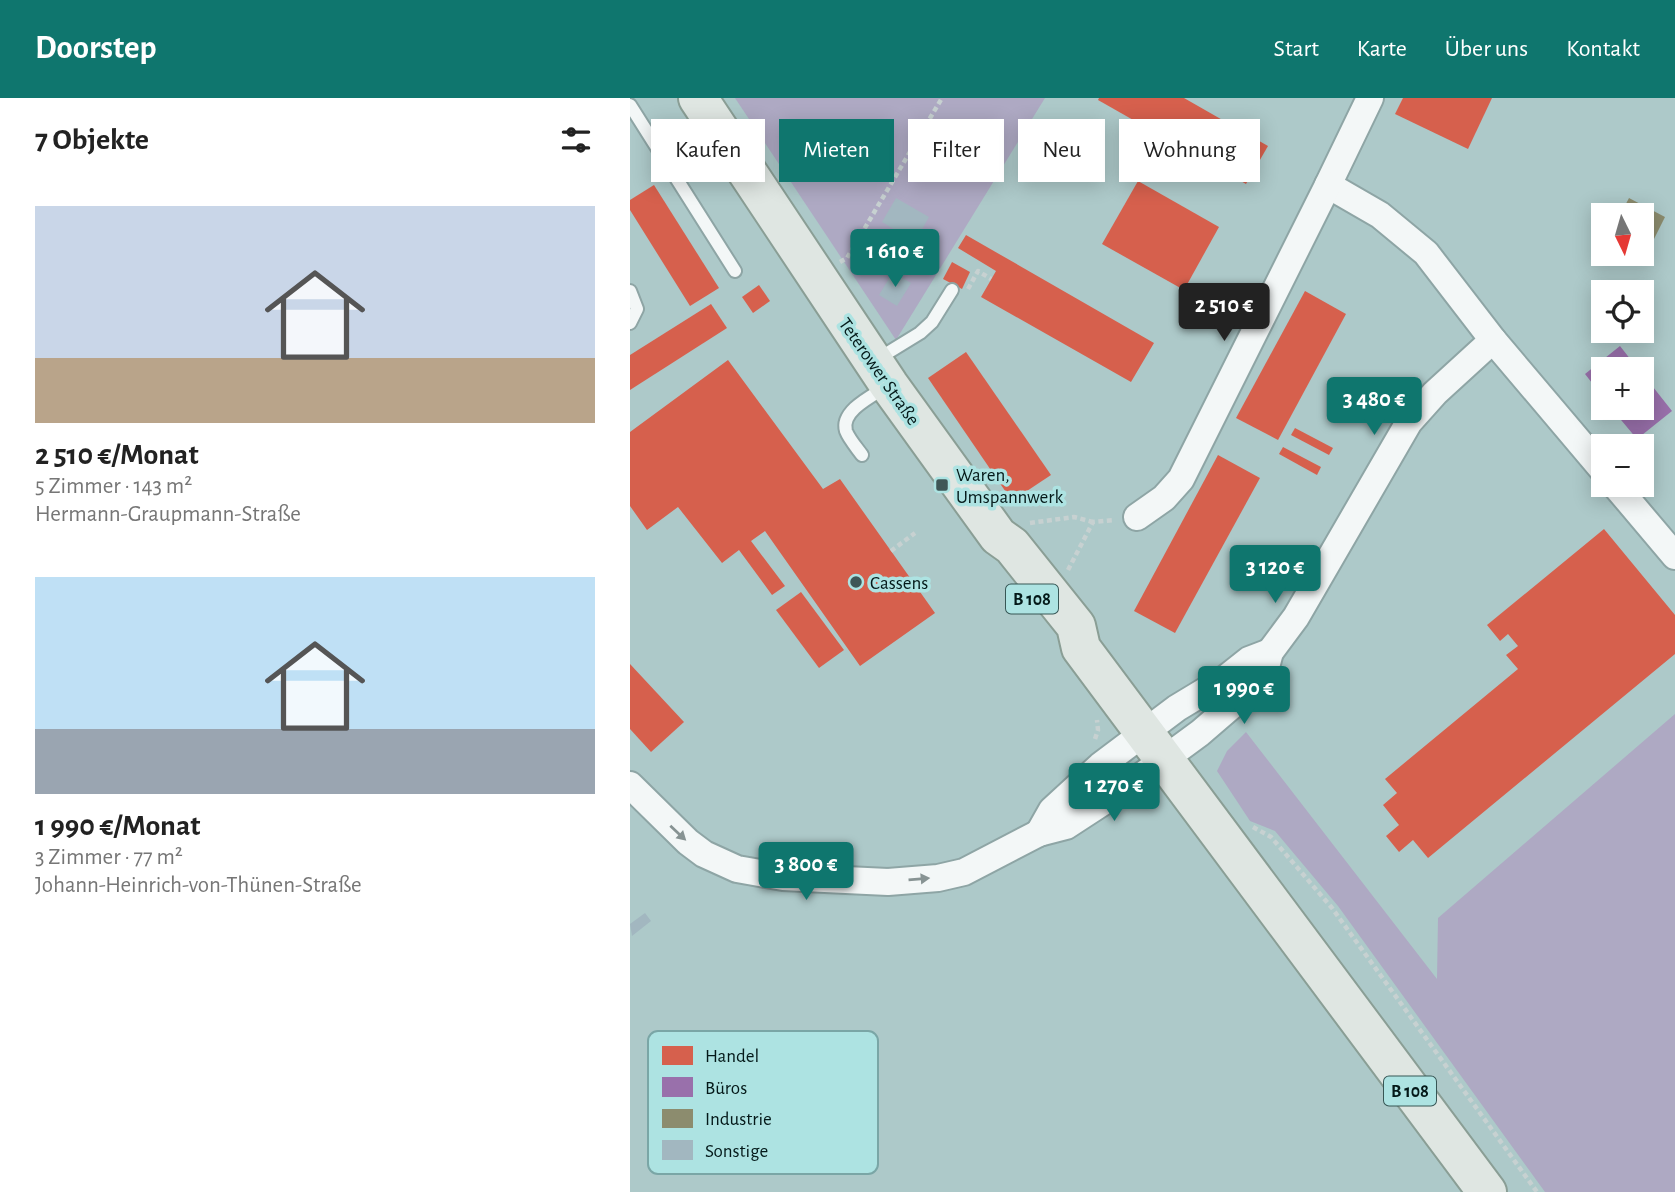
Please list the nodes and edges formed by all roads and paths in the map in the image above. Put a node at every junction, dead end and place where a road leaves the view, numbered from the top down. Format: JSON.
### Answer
{"nodes":[{"id":1,"x":698,"y":98,"type":"edge"},
{"id":2,"x":942,"y":98,"type":"edge"},
{"id":3,"x":1370,"y":98,"type":"edge"},
{"id":4,"x":630,"y":105,"type":"edge"},
{"id":5,"x":1328,"y":185,"type":"junction"},
{"id":6,"x":831,"y":269,"type":"dead end"},
{"id":7,"x":735,"y":271,"type":"dead end"},
{"id":8,"x":952,"y":290,"type":"dead end"},
{"id":9,"x":630,"y":291,"type":"edge"},
{"id":10,"x":630,"y":323,"type":"edge"},
{"id":11,"x":1493,"y":340,"type":"junction"},
{"id":12,"x":881,"y":374,"type":"junction"},
{"id":13,"x":862,"y":455,"type":"dead end"},
{"id":14,"x":1591,"y":456,"type":"edge"},
{"id":15,"x":1625,"y":497,"type":"edge"},
{"id":16,"x":1137,"y":517,"type":"joint"},
{"id":17,"x":1093,"y":522,"type":"junction"},
{"id":18,"x":1008,"y":528,"type":"junction"},
{"id":19,"x":915,"y":533,"type":"dead end"},
{"id":20,"x":891,"y":551,"type":"dead end"},
{"id":21,"x":1675,"y":556,"type":"edge"},
{"id":22,"x":1067,"y":572,"type":"dead end"},
{"id":23,"x":1097,"y":715,"type":"dead end"},
{"id":24,"x":1093,"y":744,"type":"dead end"},
{"id":25,"x":1158,"y":753,"type":"junction"},
{"id":26,"x":630,"y":785,"type":"edge"},
{"id":27,"x":1487,"y":1192,"type":"edge"}],
"edges":[{"from":1,"to":12,"type":"main road","name":"Teterower Straße","number":"B 108"},
{"from":2,"to":6,"type":"path"},
{"from":3,"to":5,"type":"street"},
{"from":4,"to":7,"type":"lane"},
{"from":5,"to":11,"type":"street"},
{"from":5,"to":16,"type":"street"},
{"from":8,"to":12,"type":"lane"},
{"from":9,"to":10,"type":"lane"},
{"from":11,"to":14,"type":"street"},
{"from":11,"to":25,"type":"street"},
{"from":12,"to":13,"type":"lane"},
{"from":12,"to":18,"type":"main road","name":"Teterower Straße","number":"B 108"},
{"from":15,"to":21,"type":"street"},
{"from":16,"to":17,"type":"path"},
{"from":17,"to":18,"type":"path"},
{"from":17,"to":22,"type":"path"},
{"from":18,"to":25,"type":"main road","name":"Teterower Straße","number":"B 108"},
{"from":19,"to":20,"type":"path"},
{"from":23,"to":24,"type":"path"},
{"from":26,"to":25,"type":"street","one_way":true},
{"from":25,"to":27,"type":"main road","number":"B 108"}]}
